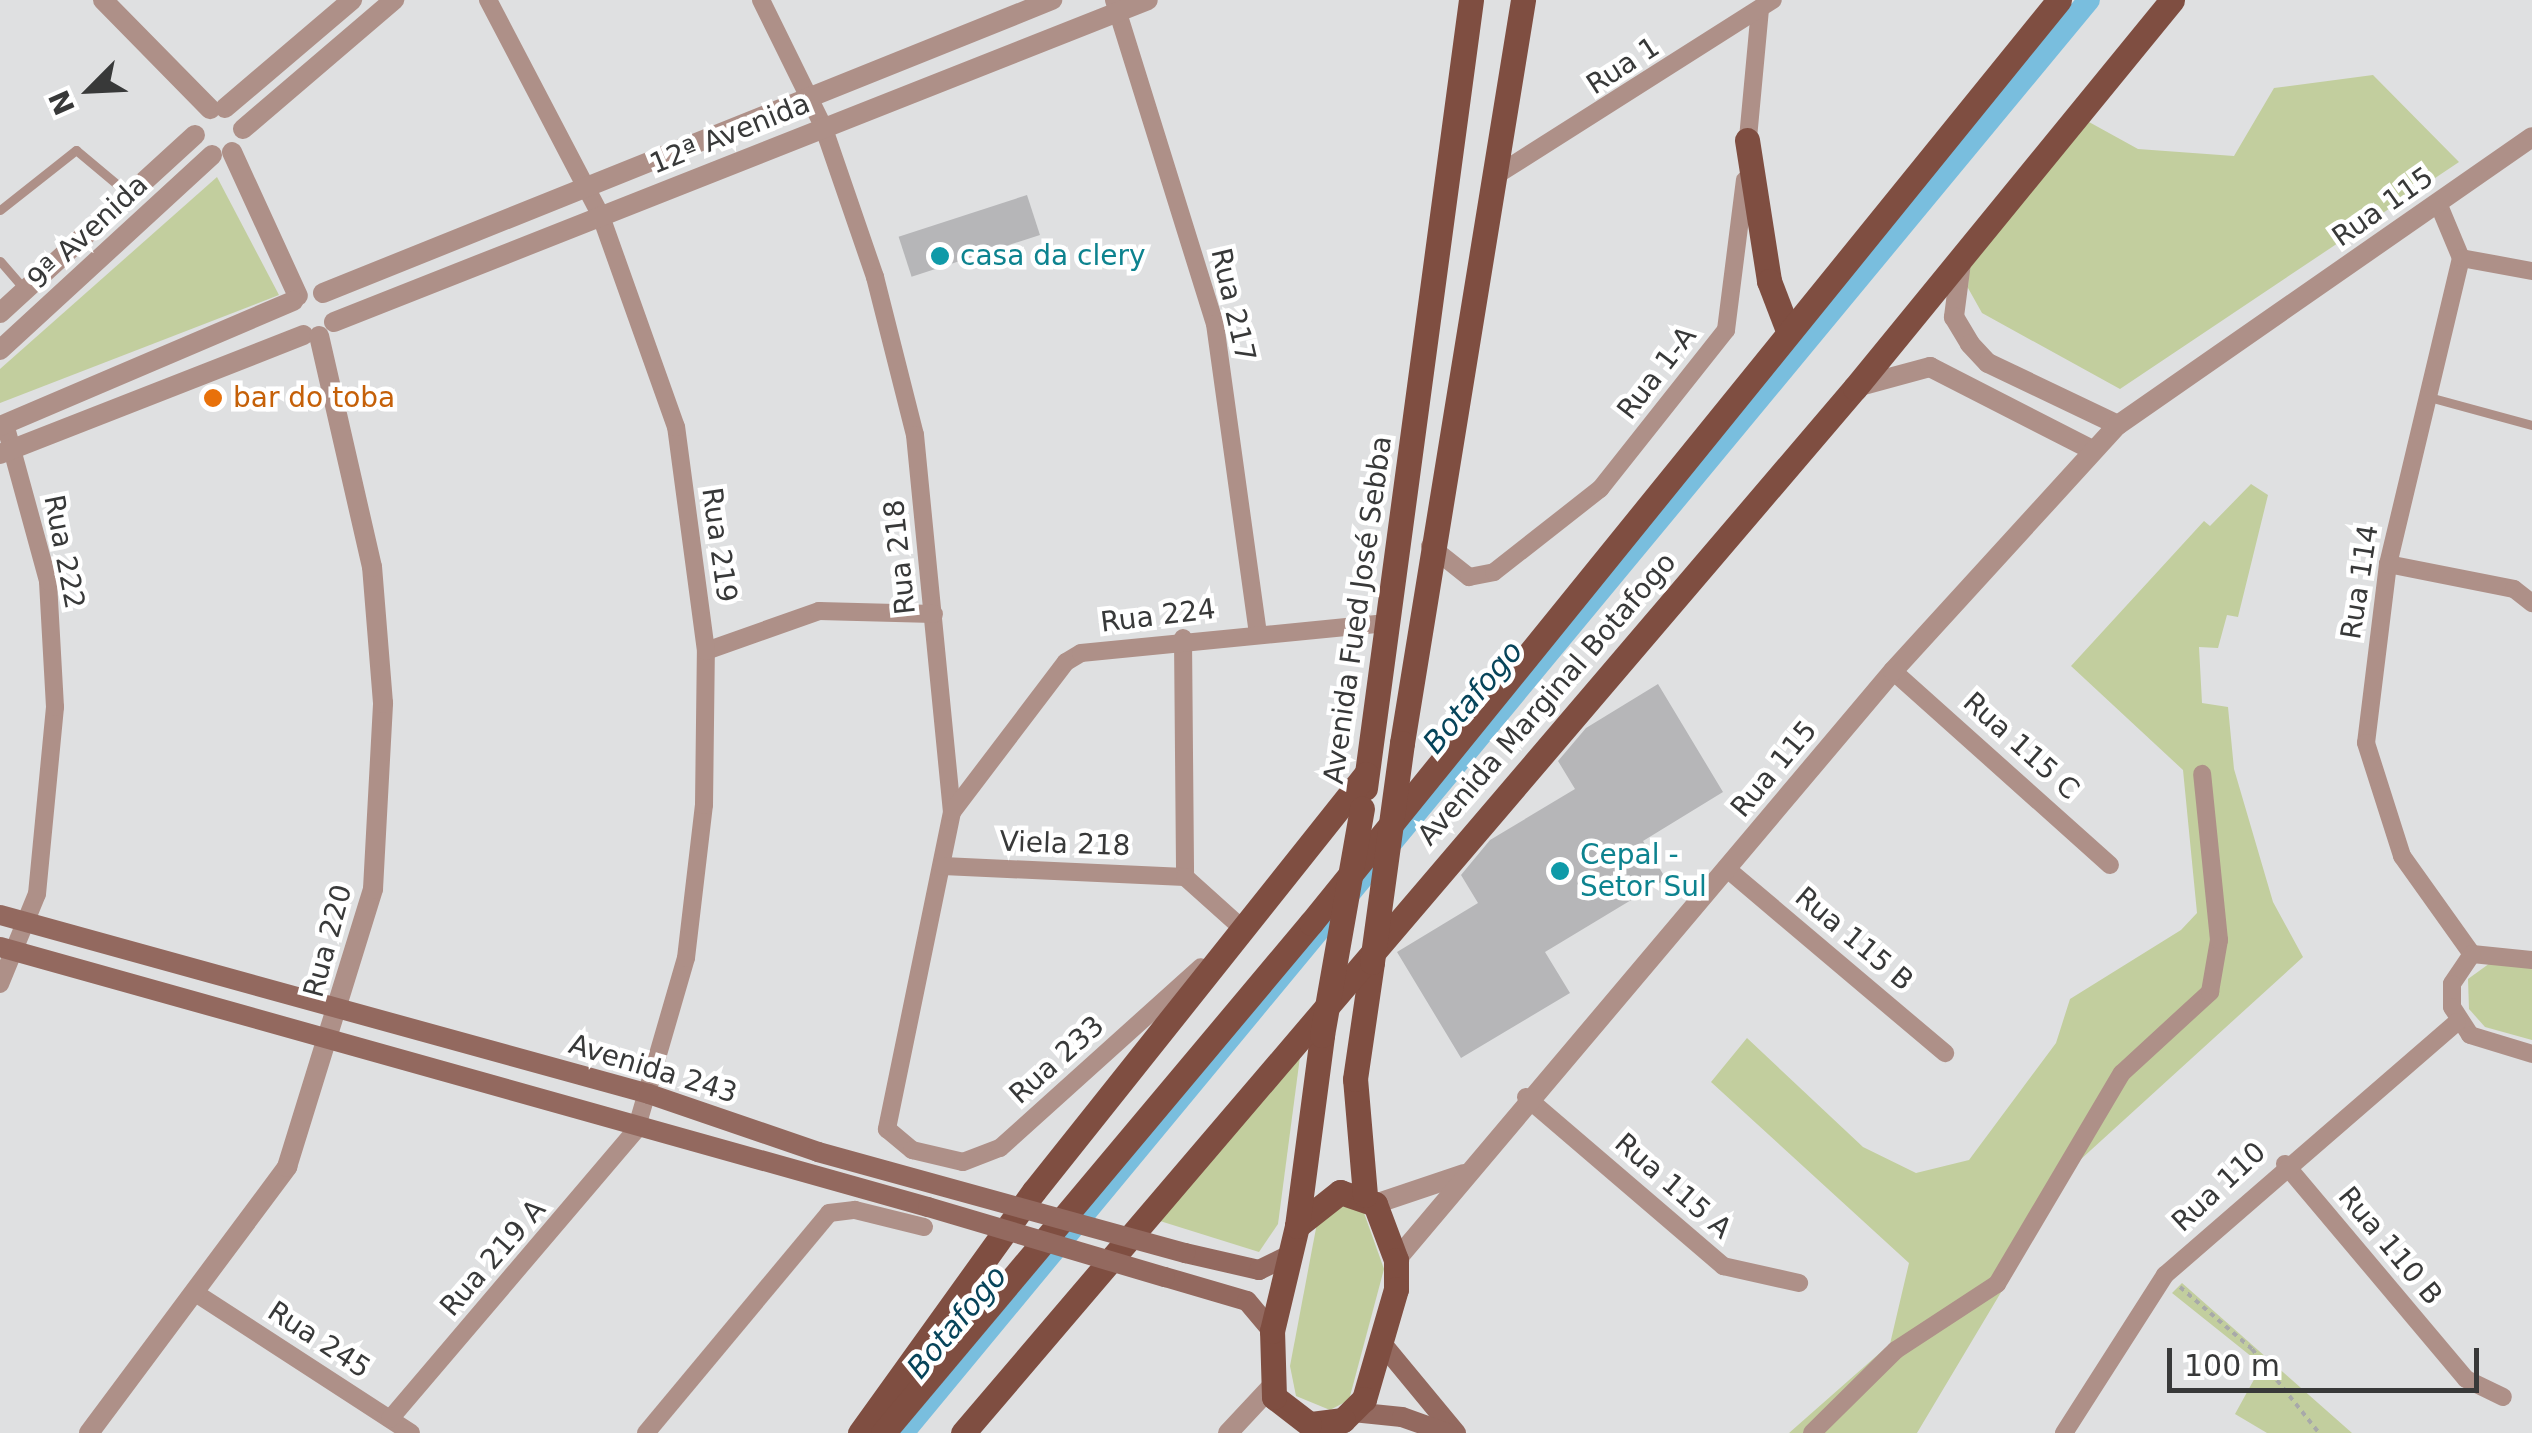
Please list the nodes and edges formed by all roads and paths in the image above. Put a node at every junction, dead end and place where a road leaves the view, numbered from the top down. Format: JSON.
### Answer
{"nodes":[{"id":1,"x":103,"y":0,"type":"edge"},
{"id":2,"x":352,"y":0,"type":"edge"},
{"id":3,"x":394,"y":0,"type":"edge"},
{"id":4,"x":488,"y":0,"type":"edge"},
{"id":5,"x":762,"y":0,"type":"edge"},
{"id":6,"x":1052,"y":0,"type":"edge"},
{"id":7,"x":1148,"y":0,"type":"edge"},
{"id":8,"x":1470,"y":0,"type":"edge"},
{"id":9,"x":1523,"y":0,"type":"edge"},
{"id":10,"x":2058,"y":0,"type":"edge"},
{"id":11,"x":2172,"y":0,"type":"edge"},
{"id":12,"x":1766,"y":5,"type":"edge"},
{"id":13,"x":1116,"y":7,"type":"edge"},
{"id":14,"x":810,"y":98,"type":"junction"},
{"id":15,"x":207,"y":119,"type":"junction"},
{"id":16,"x":823,"y":126,"type":"junction"},
{"id":17,"x":243,"y":130,"type":"junction"},
{"id":18,"x":2532,"y":137,"type":"edge"},
{"id":19,"x":1748,"y":140,"type":"junction"},
{"id":20,"x":222,"y":154,"type":"junction"},
{"id":21,"x":1500,"y":173,"type":"junction"},
{"id":22,"x":588,"y":188,"type":"junction"},
{"id":23,"x":131,"y":196,"type":"junction"},
{"id":24,"x":2438,"y":202,"type":"junction"},
{"id":25,"x":0,"y":210,"type":"edge"},
{"id":26,"x":601,"y":216,"type":"junction"},
{"id":27,"x":1962,"y":253,"type":"junction"},
{"id":28,"x":2462,"y":258,"type":"junction"},
{"id":29,"x":0,"y":260,"type":"edge"},
{"id":30,"x":2532,"y":271,"type":"edge"},
{"id":31,"x":26,"y":292,"type":"junction"},
{"id":32,"x":323,"y":293,"type":"junction"},
{"id":33,"x":296,"y":298,"type":"junction"},
{"id":34,"x":0,"y":314,"type":"edge"},
{"id":35,"x":1787,"y":328,"type":"junction"},
{"id":36,"x":319,"y":331,"type":"junction"},
{"id":37,"x":0,"y":350,"type":"edge"},
{"id":38,"x":1855,"y":388,"type":"junction"},
{"id":39,"x":2423,"y":395,"type":"junction"},
{"id":40,"x":2,"y":425,"type":"edge"},
{"id":41,"x":2118,"y":425,"type":"junction"},
{"id":42,"x":2532,"y":425,"type":"edge"},
{"id":43,"x":2092,"y":450,"type":"junction"},
{"id":44,"x":6,"y":452,"type":"edge"},
{"id":45,"x":1430,"y":546,"type":"junction"},
{"id":46,"x":2388,"y":564,"type":"junction"},
{"id":47,"x":2532,"y":603,"type":"edge"},
{"id":48,"x":934,"y":614,"type":"junction"},
{"id":49,"x":1387,"y":624,"type":"junction"},
{"id":50,"x":1258,"y":632,"type":"junction"},
{"id":51,"x":1183,"y":638,"type":"junction"},
{"id":52,"x":706,"y":650,"type":"junction"},
{"id":53,"x":1893,"y":671,"type":"junction"},
{"id":54,"x":1402,"y":734,"type":"junction"},
{"id":55,"x":1366,"y":774,"type":"junction"},
{"id":56,"x":2202,"y":774,"type":"dead end"},
{"id":57,"x":952,"y":812,"type":"junction"},
{"id":58,"x":2110,"y":865,"type":"dead end"},
{"id":59,"x":943,"y":866,"type":"junction"},
{"id":60,"x":1726,"y":868,"type":"junction"},
{"id":61,"x":1185,"y":876,"type":"junction"},
{"id":62,"x":0,"y":915,"type":"edge"},
{"id":63,"x":27,"y":923,"type":"junction"},
{"id":64,"x":1243,"y":929,"type":"junction"},
{"id":65,"x":7,"y":949,"type":"edge"},
{"id":66,"x":2472,"y":954,"type":"junction"},
{"id":67,"x":2532,"y":960,"type":"edge"},
{"id":68,"x":0,"y":984,"type":"edge"},
{"id":69,"x":340,"y":1006,"type":"junction"},
{"id":70,"x":2457,"y":1022,"type":"junction"},
{"id":71,"x":331,"y":1036,"type":"junction"},
{"id":72,"x":1946,"y":1053,"type":"dead end"},
{"id":73,"x":2532,"y":1054,"type":"edge"},
{"id":74,"x":649,"y":1094,"type":"junction"},
{"id":75,"x":1526,"y":1097,"type":"junction"},
{"id":76,"x":887,"y":1129,"type":"joint"},
{"id":77,"x":636,"y":1130,"type":"junction"},
{"id":78,"x":2285,"y":1164,"type":"junction"},
{"id":79,"x":1464,"y":1174,"type":"junction"},
{"id":80,"x":1370,"y":1200,"type":"junction"},
{"id":81,"x":926,"y":1217,"type":"junction"},
{"id":82,"x":1296,"y":1226,"type":"junction"},
{"id":83,"x":1286,"y":1257,"type":"junction"},
{"id":84,"x":1396,"y":1260,"type":"junction"},
{"id":85,"x":2165,"y":1274,"type":"junction"},
{"id":86,"x":1800,"y":1284,"type":"dead end"},
{"id":87,"x":197,"y":1294,"type":"junction"},
{"id":88,"x":1272,"y":1331,"type":"junction"},
{"id":89,"x":1384,"y":1346,"type":"junction"},
{"id":90,"x":1275,"y":1396,"type":"junction"},
{"id":91,"x":2503,"y":1397,"type":"dead end"},
{"id":92,"x":390,"y":1419,"type":"junction"},
{"id":93,"x":1337,"y":1423,"type":"edge"},
{"id":94,"x":89,"y":1433,"type":"edge"},
{"id":95,"x":411,"y":1433,"type":"edge"},
{"id":96,"x":646,"y":1433,"type":"edge"},
{"id":97,"x":860,"y":1433,"type":"edge"},
{"id":98,"x":882,"y":1433,"type":"edge"},
{"id":99,"x":963,"y":1433,"type":"edge"},
{"id":100,"x":1228,"y":1433,"type":"edge"},
{"id":101,"x":1277,"y":1433,"type":"edge"},
{"id":102,"x":1447,"y":1433,"type":"edge"},
{"id":103,"x":1456,"y":1433,"type":"edge"},
{"id":104,"x":1812,"y":1433,"type":"edge"},
{"id":105,"x":2064,"y":1433,"type":"edge"},
{"id":106,"x":2319,"y":1433,"type":"edge"}],
"edges":[{"from":1,"to":15,"type":"street"},
{"from":2,"to":15,"type":"street","name":"9ª Avenida"},
{"from":3,"to":17,"type":"street"},
{"from":4,"to":22,"type":"street","name":"Rua 219"},
{"from":5,"to":14,"type":"street","name":"Rua 218"},
{"from":6,"to":14,"type":"street","name":"12ª Avenida"},
{"from":7,"to":13,"type":"street","name":"12ª Avenida"},
{"from":8,"to":49,"type":"main road","name":"Avenida Fued José Sebba"},
{"from":9,"to":21,"type":"main road"},
{"from":10,"to":35,"type":"main road","name":"Avenida Marginal Botafogo"},
{"from":11,"to":27,"type":"main road","name":"Avenida Marginal Botafogo"},
{"from":12,"to":19,"type":"street","name":"Rua 1-A"},
{"from":12,"to":21,"type":"street","name":"Rua 1"},
{"from":13,"to":16,"type":"street","name":"12ª Avenida"},
{"from":13,"to":50,"type":"street","name":"Rua 217"},
{"from":14,"to":16,"type":"street","name":"Rua 218"},
{"from":14,"to":22,"type":"street","name":"12ª Avenida"},
{"from":15,"to":17,"type":"street"},
{"from":15,"to":20,"type":"street"},
{"from":15,"to":23,"type":"street","name":"9ª Avenida"},
{"from":16,"to":26,"type":"street","name":"12ª Avenida"},
{"from":16,"to":48,"type":"street","name":"Rua 218"},
{"from":17,"to":20,"type":"street"},
{"from":18,"to":24,"type":"street","name":"Rua 115"},
{"from":19,"to":35,"type":"main road"},
{"from":19,"to":45,"type":"street","name":"Rua 1-A"},
{"from":20,"to":33,"type":"street"},
{"from":20,"to":37,"type":"street","name":"9ª Avenida"},
{"from":21,"to":45,"type":"main road"},
{"from":22,"to":26,"type":"street","name":"Rua 219"},
{"from":22,"to":32,"type":"street","name":"12ª Avenida"},
{"from":23,"to":25,"type":"lane"},
{"from":23,"to":31,"type":"street","name":"9ª Avenida"},
{"from":24,"to":28,"type":"street"},
{"from":24,"to":41,"type":"street","name":"Rua 115"},
{"from":26,"to":36,"type":"street","name":"12ª Avenida"},
{"from":26,"to":52,"type":"street","name":"Rua 219"},
{"from":27,"to":38,"type":"main road","name":"Avenida Marginal Botafogo"},
{"from":27,"to":41,"type":"street"},
{"from":28,"to":30,"type":"street"},
{"from":28,"to":39,"type":"street","name":"Rua 114"},
{"from":29,"to":31,"type":"lane"},
{"from":31,"to":34,"type":"street","name":"9ª Avenida"},
{"from":32,"to":33,"type":"street","name":"12ª Avenida"},
{"from":32,"to":36,"type":"street"},
{"from":33,"to":36,"type":"street"},
{"from":33,"to":40,"type":"street"},
{"from":35,"to":98,"type":"main road","name":"Avenida Marginal Botafogo"},
{"from":36,"to":44,"type":"street","name":"12ª Avenida"},
{"from":36,"to":69,"type":"street","name":"Rua 220"},
{"from":38,"to":43,"type":"street"},
{"from":38,"to":99,"type":"main road","name":"Avenida Marginal Botafogo"},
{"from":39,"to":42,"type":"lane"},
{"from":39,"to":46,"type":"street","name":"Rua 114"},
{"from":40,"to":44,"type":"street","name":"Rua 222"},
{"from":41,"to":43,"type":"street","name":"Rua 115"},
{"from":43,"to":53,"type":"street","name":"Rua 115"},
{"from":44,"to":63,"type":"street","name":"Rua 222"},
{"from":45,"to":54,"type":"main road"},
{"from":46,"to":47,"type":"street"},
{"from":46,"to":66,"type":"street","name":"Rua 114"},
{"from":48,"to":52,"type":"street"},
{"from":48,"to":57,"type":"street","name":"Rua 218"},
{"from":49,"to":50,"type":"street","name":"Rua 224"},
{"from":49,"to":54,"type":"main road"},
{"from":49,"to":55,"type":"main road","name":"Avenida Fued José Sebba"},
{"from":50,"to":51,"type":"street","name":"Rua 224"},
{"from":51,"to":57,"type":"street","name":"Rua 224"},
{"from":51,"to":61,"type":"street"},
{"from":52,"to":74,"type":"street","name":"Rua 219"},
{"from":53,"to":58,"type":"street","name":"Rua 115 C"},
{"from":53,"to":60,"type":"street","name":"Rua 115"},
{"from":54,"to":80,"type":"main road","bridge":true},
{"from":55,"to":64,"type":"main road"},
{"from":55,"to":82,"type":"main road","name":"Avenida Fued José Sebba","bridge":true},
{"from":56,"to":104,"type":"street"},
{"from":57,"to":59,"type":"street","name":"Rua 218"},
{"from":59,"to":61,"type":"street","name":"Viela 218"},
{"from":59,"to":76,"type":"street","name":"Rua 218"},
{"from":60,"to":72,"type":"street","name":"Rua 115 B"},
{"from":60,"to":75,"type":"street","name":"Rua 115"},
{"from":61,"to":64,"type":"street"},
{"from":62,"to":63,"type":"main road","name":"Avenida 243"},
{"from":63,"to":65,"type":"street","name":"Rua 222"},
{"from":63,"to":69,"type":"main road","name":"Avenida 243"},
{"from":64,"to":76,"type":"street","name":"Rua 233"},
{"from":64,"to":97,"type":"main road"},
{"from":65,"to":68,"type":"street","name":"Rua 222"},
{"from":65,"to":71,"type":"main road"},
{"from":66,"to":67,"type":"street"},
{"from":66,"to":70,"type":"street"},
{"from":69,"to":71,"type":"street","name":"Rua 220"},
{"from":69,"to":74,"type":"main road","name":"Avenida 243"},
{"from":70,"to":73,"type":"street"},
{"from":70,"to":78,"type":"street","name":"Rua 110"},
{"from":71,"to":77,"type":"main road"},
{"from":71,"to":87,"type":"street","name":"Rua 220"},
{"from":74,"to":77,"type":"street","name":"Rua 219"},
{"from":74,"to":83,"type":"main road","name":"Avenida 243","bridge":true},
{"from":75,"to":79,"type":"street","name":"Rua 115"},
{"from":75,"to":86,"type":"street","name":"Rua 115 A"},
{"from":77,"to":81,"type":"main road"},
{"from":77,"to":92,"type":"street","name":"Rua 219 A"},
{"from":78,"to":85,"type":"street","name":"Rua 110"},
{"from":78,"to":91,"type":"street","name":"Rua 110 B"},
{"from":79,"to":80,"type":"street"},
{"from":79,"to":84,"type":"street","name":"Rua 115"},
{"from":80,"to":82,"type":"main road"},
{"from":80,"to":84,"type":"main road"},
{"from":81,"to":88,"type":"main road","bridge":true},
{"from":81,"to":96,"type":"street"},
{"from":82,"to":83,"type":"main road","name":"Avenida Fued José Sebba"},
{"from":83,"to":88,"type":"main road","name":"Avenida Fued José Sebba"},
{"from":84,"to":89,"type":"main road"},
{"from":85,"to":105,"type":"street","name":"Rua 110"},
{"from":85,"to":106,"type":"path"},
{"from":87,"to":92,"type":"street","name":"Rua 245"},
{"from":87,"to":94,"type":"street","name":"Rua 220"},
{"from":88,"to":90,"type":"main road","name":"Avenida Fued José Sebba"},
{"from":89,"to":93,"type":"main road"},
{"from":89,"to":103,"type":"main road"},
{"from":90,"to":93,"type":"main road"},
{"from":90,"to":100,"type":"street"},
{"from":90,"to":101,"type":"main road","name":"Avenida Fued José Sebba"},
{"from":92,"to":95,"type":"street","name":"Rua 245"},
{"from":93,"to":102,"type":"main road"}]}
